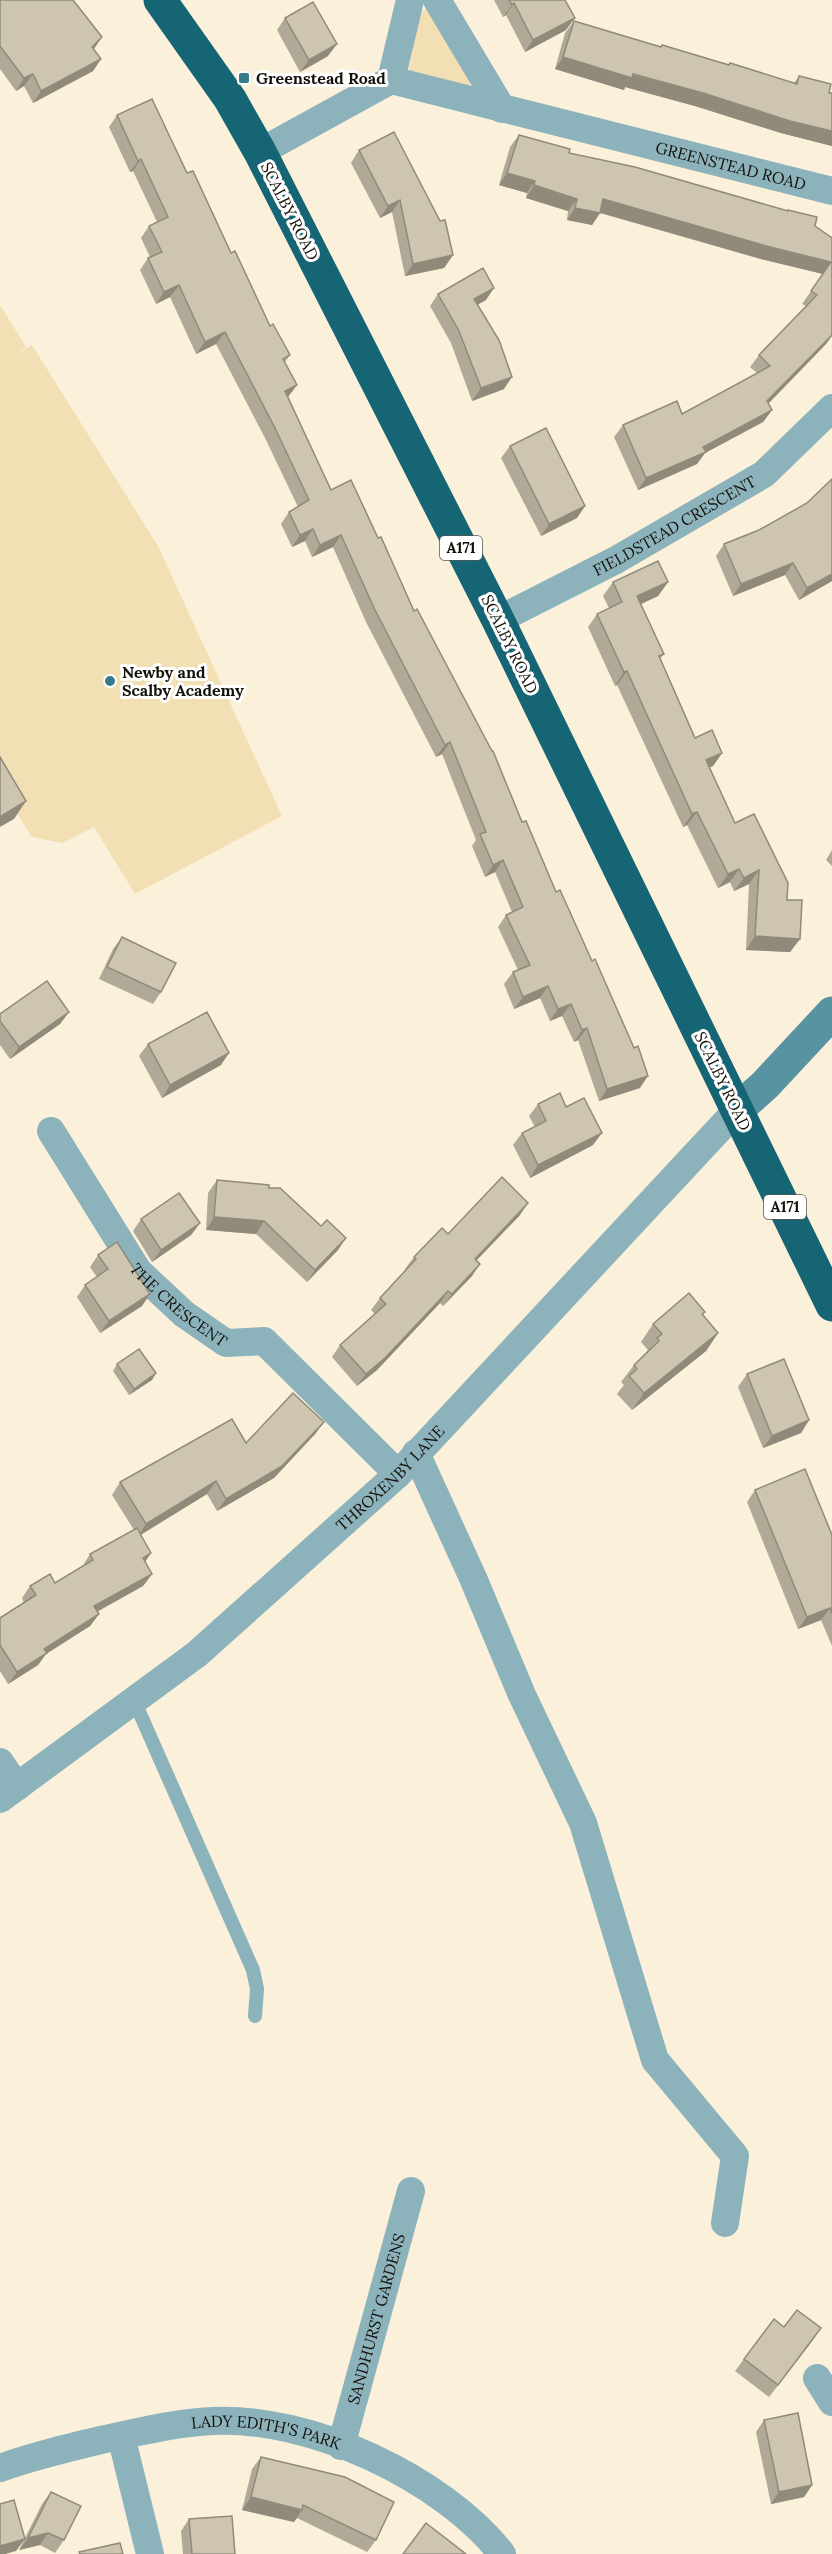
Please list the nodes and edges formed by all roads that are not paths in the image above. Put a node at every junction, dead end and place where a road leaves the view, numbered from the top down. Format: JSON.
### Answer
{"nodes":[{"id":1,"x":160,"y":0,"type":"edge"},
{"id":2,"x":410,"y":0,"type":"edge"},
{"id":3,"x":437,"y":0,"type":"edge"},
{"id":4,"x":391,"y":80,"type":"junction"},
{"id":5,"x":502,"y":109,"type":"junction"},
{"id":6,"x":260,"y":152,"type":"junction"},
{"id":7,"x":832,"y":191,"type":"edge"},
{"id":8,"x":832,"y":408,"type":"edge"},
{"id":9,"x":498,"y":620,"type":"junction"},
{"id":10,"x":832,"y":1013,"type":"edge"},
{"id":11,"x":737,"y":1110,"type":"junction"},
{"id":12,"x":51,"y":1131,"type":"dead end"},
{"id":13,"x":832,"y":1305,"type":"edge"},
{"id":14,"x":407,"y":1464,"type":"junction"},
{"id":15,"x":134,"y":1700,"type":"junction"},
{"id":16,"x":0,"y":1762,"type":"edge"},
{"id":17,"x":8,"y":1793,"type":"edge"},
{"id":18,"x":255,"y":2016,"type":"dead end"},
{"id":19,"x":411,"y":2191,"type":"dead end"},
{"id":20,"x":725,"y":2223,"type":"dead end"},
{"id":21,"x":817,"y":2378,"type":"dead end"},
{"id":22,"x":832,"y":2402,"type":"edge"},
{"id":23,"x":121,"y":2436,"type":"junction"},
{"id":24,"x":341,"y":2446,"type":"junction"},
{"id":25,"x":0,"y":2468,"type":"edge"},
{"id":26,"x":150,"y":2554,"type":"edge"},
{"id":27,"x":502,"y":2554,"type":"edge"}],
"edges":[{"from":1,"to":6,"type":"highway","name":"SCALBY ROAD","number":"A171"},
{"from":2,"to":4,"type":"street"},
{"from":3,"to":5,"type":"street"},
{"from":4,"to":5,"type":"street","name":"GREENSTEAD ROAD"},
{"from":4,"to":6,"type":"street"},
{"from":5,"to":7,"type":"street","name":"GREENSTEAD ROAD"},
{"from":6,"to":9,"type":"highway","name":"SCALBY ROAD","number":"A171"},
{"from":8,"to":9,"type":"street","name":"FIELDSTEAD CRESCENT"},
{"from":9,"to":11,"type":"highway","name":"SCALBY ROAD","number":"A171"},
{"from":10,"to":11,"type":"street"},
{"from":11,"to":13,"type":"highway","name":"SCALBY ROAD","number":"A171"},
{"from":11,"to":14,"type":"street","name":"THROXENBY LANE"},
{"from":12,"to":14,"type":"street","name":"THE CRESCENT"},
{"from":14,"to":15,"type":"street","name":"THROXENBY LANE"},
{"from":14,"to":20,"type":"street"},
{"from":15,"to":17,"type":"street","name":"THROXENBY LANE"},
{"from":15,"to":18,"type":"lane"},
{"from":16,"to":17,"type":"street"},
{"from":19,"to":24,"type":"street","name":"SANDHURST GARDENS"},
{"from":21,"to":22,"type":"street"},
{"from":23,"to":24,"type":"street","name":"LADY EDITH'S PARK"},
{"from":23,"to":25,"type":"street","name":"LADY EDITH'S PARK"},
{"from":23,"to":26,"type":"street"},
{"from":24,"to":27,"type":"street","name":"LADY EDITH'S PARK"}]}
